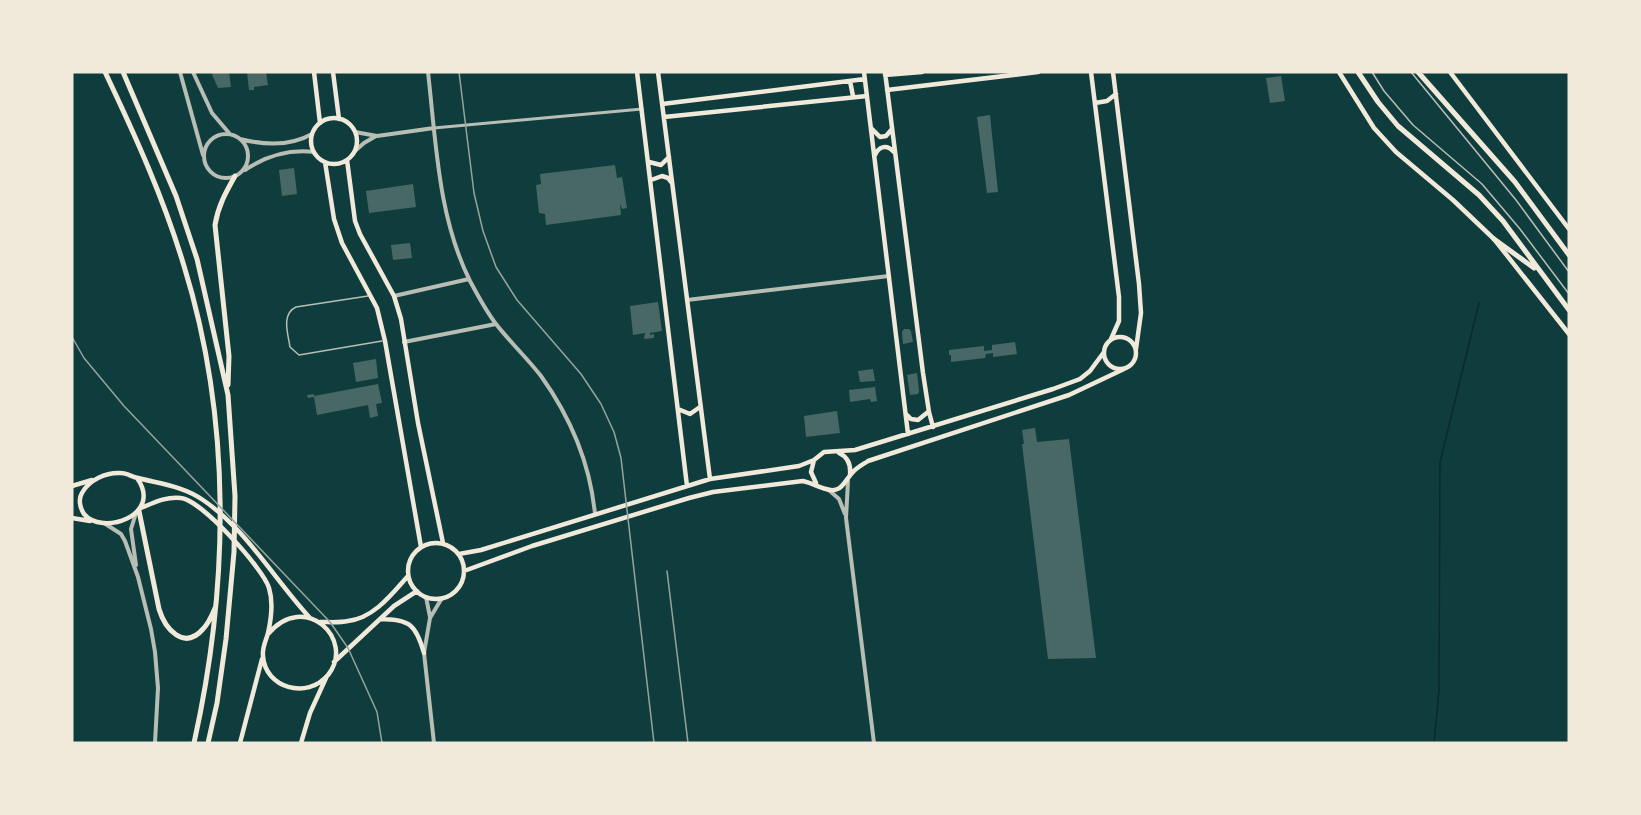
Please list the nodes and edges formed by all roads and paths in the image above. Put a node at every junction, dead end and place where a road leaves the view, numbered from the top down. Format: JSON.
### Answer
{"nodes":[{"id":1,"x":105,"y":72,"type":"edge"},
{"id":2,"x":123,"y":72,"type":"edge"},
{"id":3,"x":180,"y":72,"type":"edge"},
{"id":4,"x":193,"y":72,"type":"edge"},
{"id":5,"x":314,"y":72,"type":"edge"},
{"id":6,"x":333,"y":72,"type":"edge"},
{"id":7,"x":428,"y":72,"type":"edge"},
{"id":8,"x":637,"y":72,"type":"edge"},
{"id":9,"x":658,"y":72,"type":"edge"},
{"id":10,"x":864,"y":72,"type":"edge"},
{"id":11,"x":922,"y":72,"type":"edge"},
{"id":12,"x":1038,"y":72,"type":"edge"},
{"id":13,"x":1091,"y":72,"type":"edge"},
{"id":14,"x":1113,"y":72,"type":"edge"},
{"id":15,"x":1339,"y":72,"type":"edge"},
{"id":16,"x":1372,"y":72,"type":"edge"},
{"id":17,"x":1411,"y":72,"type":"edge"},
{"id":18,"x":1418,"y":72,"type":"edge"},
{"id":19,"x":1450,"y":72,"type":"edge"},
{"id":20,"x":1358,"y":73,"type":"edge"},
{"id":21,"x":885,"y":74,"type":"edge"},
{"id":22,"x":865,"y":79,"type":"junction"},
{"id":23,"x":850,"y":81,"type":"junction"},
{"id":24,"x":887,"y":90,"type":"junction"},
{"id":25,"x":757,"y":92,"type":"junction"},
{"id":26,"x":1116,"y":94,"type":"junction"},
{"id":27,"x":853,"y":96,"type":"junction"},
{"id":28,"x":867,"y":96,"type":"junction"},
{"id":29,"x":662,"y":104,"type":"junction"},
{"id":30,"x":1095,"y":104,"type":"junction"},
{"id":31,"x":759,"y":106,"type":"junction"},
{"id":32,"x":642,"y":109,"type":"junction"},
{"id":33,"x":664,"y":117,"type":"junction"},
{"id":34,"x":339,"y":119,"type":"junction"},
{"id":35,"x":320,"y":123,"type":"junction"},
{"id":36,"x":870,"y":127,"type":"junction"},
{"id":37,"x":434,"y":128,"type":"junction"},
{"id":38,"x":892,"y":129,"type":"junction"},
{"id":39,"x":355,"y":132,"type":"junction"},
{"id":40,"x":229,"y":134,"type":"junction"},
{"id":41,"x":312,"y":134,"type":"junction"},
{"id":42,"x":377,"y":136,"type":"junction"},
{"id":43,"x":240,"y":139,"type":"junction"},
{"id":44,"x":355,"y":151,"type":"junction"},
{"id":45,"x":314,"y":153,"type":"junction"},
{"id":46,"x":895,"y":155,"type":"junction"},
{"id":47,"x":669,"y":157,"type":"junction"},
{"id":48,"x":874,"y":158,"type":"junction"},
{"id":49,"x":347,"y":160,"type":"junction"},
{"id":50,"x":325,"y":162,"type":"junction"},
{"id":51,"x":649,"y":162,"type":"junction"},
{"id":52,"x":205,"y":163,"type":"junction"},
{"id":53,"x":241,"y":171,"type":"junction"},
{"id":54,"x":235,"y":176,"type":"junction"},
{"id":55,"x":651,"y":180,"type":"junction"},
{"id":56,"x":672,"y":184,"type":"junction"},
{"id":57,"x":1569,"y":229,"type":"edge"},
{"id":58,"x":1494,"y":240,"type":"junction"},
{"id":59,"x":1569,"y":255,"type":"edge"},
{"id":60,"x":1540,"y":272,"type":"junction"},
{"id":61,"x":1569,"y":272,"type":"edge"},
{"id":62,"x":889,"y":276,"type":"junction"},
{"id":63,"x":469,"y":279,"type":"junction"},
{"id":64,"x":1569,"y":294,"type":"edge"},
{"id":65,"x":372,"y":295,"type":"junction"},
{"id":66,"x":394,"y":296,"type":"junction"},
{"id":67,"x":687,"y":300,"type":"junction"},
{"id":68,"x":1569,"y":310,"type":"edge"},
{"id":69,"x":496,"y":324,"type":"junction"},
{"id":70,"x":1569,"y":334,"type":"edge"},
{"id":71,"x":1111,"y":339,"type":"junction"},
{"id":72,"x":385,"y":341,"type":"junction"},
{"id":73,"x":404,"y":342,"type":"junction"},
{"id":74,"x":1136,"y":349,"type":"junction"},
{"id":75,"x":1104,"y":352,"type":"junction"},
{"id":76,"x":1124,"y":369,"type":"junction"},
{"id":77,"x":228,"y":395,"type":"junction"},
{"id":78,"x":700,"y":407,"type":"junction"},
{"id":79,"x":678,"y":409,"type":"junction"},
{"id":80,"x":929,"y":412,"type":"junction"},
{"id":81,"x":906,"y":414,"type":"junction"},
{"id":82,"x":933,"y":427,"type":"junction"},
{"id":83,"x":908,"y":434,"type":"junction"},
{"id":84,"x":837,"y":452,"type":"junction"},
{"id":85,"x":814,"y":460,"type":"junction"},
{"id":86,"x":850,"y":475,"type":"junction"},
{"id":87,"x":137,"y":478,"type":"junction"},
{"id":88,"x":95,"y":479,"type":"junction"},
{"id":89,"x":710,"y":479,"type":"junction"},
{"id":90,"x":848,"y":481,"type":"junction"},
{"id":91,"x":816,"y":483,"type":"junction"},
{"id":92,"x":72,"y":486,"type":"edge"},
{"id":93,"x":687,"y":486,"type":"junction"},
{"id":94,"x":829,"y":490,"type":"junction"},
{"id":95,"x":138,"y":511,"type":"junction"},
{"id":96,"x":596,"y":514,"type":"junction"},
{"id":97,"x":72,"y":518,"type":"edge"},
{"id":98,"x":846,"y":518,"type":"junction"},
{"id":99,"x":101,"y":523,"type":"junction"},
{"id":100,"x":443,"y":543,"type":"junction"},
{"id":101,"x":420,"y":547,"type":"junction"},
{"id":102,"x":459,"y":554,"type":"junction"},
{"id":103,"x":464,"y":571,"type":"junction"},
{"id":104,"x":408,"y":576,"type":"junction"},
{"id":105,"x":138,"y":577,"type":"junction"},
{"id":106,"x":417,"y":591,"type":"junction"},
{"id":107,"x":426,"y":597,"type":"junction"},
{"id":108,"x":442,"y":598,"type":"junction"},
{"id":109,"x":217,"y":603,"type":"junction"},
{"id":110,"x":310,"y":618,"type":"junction"},
{"id":111,"x":430,"y":618,"type":"junction"},
{"id":112,"x":380,"y":619,"type":"junction"},
{"id":113,"x":319,"y":622,"type":"junction"},
{"id":114,"x":268,"y":634,"type":"junction"},
{"id":115,"x":424,"y":653,"type":"junction"},
{"id":116,"x":263,"y":656,"type":"junction"},
{"id":117,"x":334,"y":662,"type":"junction"},
{"id":118,"x":327,"y":677,"type":"junction"},
{"id":119,"x":155,"y":743,"type":"edge"},
{"id":120,"x":194,"y":743,"type":"edge"},
{"id":121,"x":208,"y":743,"type":"edge"},
{"id":122,"x":240,"y":743,"type":"edge"},
{"id":123,"x":301,"y":743,"type":"edge"},
{"id":124,"x":434,"y":743,"type":"edge"},
{"id":125,"x":874,"y":743,"type":"edge"}],
"edges":[{"from":1,"to":109,"type":"highway"},
{"from":2,"to":77,"type":"highway"},
{"from":3,"to":52,"type":"street"},
{"from":4,"to":40,"type":"street"},
{"from":5,"to":35,"type":"main road"},
{"from":6,"to":34,"type":"main road"},
{"from":7,"to":37,"type":"street"},
{"from":8,"to":32,"type":"main road"},
{"from":9,"to":29,"type":"main road"},
{"from":10,"to":22,"type":"main road"},
{"from":11,"to":21,"type":"main road"},
{"from":12,"to":24,"type":"main road"},
{"from":13,"to":30,"type":"main road"},
{"from":14,"to":26,"type":"main road"},
{"from":15,"to":58,"type":"main road"},
{"from":16,"to":64,"type":"lane"},
{"from":17,"to":61,"type":"lane"},
{"from":18,"to":59,"type":"highway"},
{"from":19,"to":57,"type":"main road"},
{"from":20,"to":60,"type":"highway"},
{"from":21,"to":24,"type":"main road"},
{"from":22,"to":23,"type":"main road"},
{"from":22,"to":28,"type":"main road"},
{"from":23,"to":25,"type":"main road"},
{"from":23,"to":27,"type":"main road"},
{"from":24,"to":38,"type":"main road"},
{"from":25,"to":29,"type":"main road"},
{"from":25,"to":31,"type":"main road"},
{"from":26,"to":30,"type":"main road"},
{"from":26,"to":74,"type":"main road"},
{"from":27,"to":28,"type":"main road"},
{"from":27,"to":31,"type":"main road"},
{"from":28,"to":36,"type":"main road"},
{"from":29,"to":33,"type":"main road"},
{"from":30,"to":71,"type":"main road"},
{"from":31,"to":33,"type":"main road"},
{"from":32,"to":37,"type":"street"},
{"from":32,"to":51,"type":"main road"},
{"from":33,"to":47,"type":"main road"},
{"from":34,"to":35,"type":"main road"},
{"from":34,"to":39,"type":"main road"},
{"from":35,"to":41,"type":"main road"},
{"from":36,"to":38,"type":"main road"},
{"from":36,"to":48,"type":"main road"},
{"from":37,"to":42,"type":"street"},
{"from":37,"to":63,"type":"street"},
{"from":38,"to":46,"type":"main road"},
{"from":39,"to":42,"type":"street"},
{"from":39,"to":44,"type":"main road"},
{"from":40,"to":43,"type":"street"},
{"from":40,"to":52,"type":"street"},
{"from":41,"to":43,"type":"street"},
{"from":41,"to":45,"type":"main road"},
{"from":42,"to":44,"type":"street"},
{"from":43,"to":53,"type":"street"},
{"from":44,"to":49,"type":"main road"},
{"from":45,"to":50,"type":"main road"},
{"from":45,"to":53,"type":"street"},
{"from":46,"to":48,"type":"main road"},
{"from":46,"to":80,"type":"main road"},
{"from":47,"to":51,"type":"main road"},
{"from":47,"to":56,"type":"main road"},
{"from":48,"to":62,"type":"main road"},
{"from":49,"to":50,"type":"main road"},
{"from":49,"to":66,"type":"main road"},
{"from":50,"to":65,"type":"main road"},
{"from":51,"to":55,"type":"main road"},
{"from":52,"to":54,"type":"street"},
{"from":53,"to":54,"type":"street"},
{"from":54,"to":77,"type":"highway"},
{"from":55,"to":56,"type":"main road"},
{"from":55,"to":79,"type":"main road"},
{"from":56,"to":67,"type":"main road"},
{"from":58,"to":60,"type":"highway"},
{"from":58,"to":70,"type":"main road"},
{"from":60,"to":68,"type":"highway"},
{"from":62,"to":67,"type":"street"},
{"from":62,"to":81,"type":"main road"},
{"from":63,"to":66,"type":"street"},
{"from":63,"to":69,"type":"street"},
{"from":65,"to":72,"type":"main road"},
{"from":65,"to":72,"type":"lane"},
{"from":66,"to":73,"type":"main road"},
{"from":67,"to":78,"type":"main road"},
{"from":69,"to":73,"type":"street"},
{"from":69,"to":96,"type":"street"},
{"from":71,"to":74,"type":"main road"},
{"from":71,"to":75,"type":"main road"},
{"from":72,"to":101,"type":"main road"},
{"from":73,"to":100,"type":"main road"},
{"from":74,"to":76,"type":"main road"},
{"from":75,"to":76,"type":"main road"},
{"from":75,"to":82,"type":"main road"},
{"from":76,"to":86,"type":"main road"},
{"from":77,"to":121,"type":"highway"},
{"from":78,"to":79,"type":"main road"},
{"from":78,"to":89,"type":"main road"},
{"from":79,"to":93,"type":"main road"},
{"from":80,"to":81,"type":"main road"},
{"from":80,"to":82,"type":"main road"},
{"from":81,"to":83,"type":"main road"},
{"from":82,"to":83,"type":"main road"},
{"from":83,"to":84,"type":"main road"},
{"from":84,"to":85,"type":"main road"},
{"from":84,"to":86,"type":"main road"},
{"from":85,"to":89,"type":"main road"},
{"from":85,"to":91,"type":"main road"},
{"from":86,"to":90,"type":"main road"},
{"from":87,"to":88,"type":"main road"},
{"from":87,"to":95,"type":"main road"},
{"from":87,"to":110,"type":"main road"},
{"from":88,"to":92,"type":"main road"},
{"from":88,"to":99,"type":"main road"},
{"from":89,"to":93,"type":"main road"},
{"from":90,"to":94,"type":"main road"},
{"from":90,"to":98,"type":"street"},
{"from":91,"to":94,"type":"main road"},
{"from":91,"to":103,"type":"main road"},
{"from":93,"to":96,"type":"main road"},
{"from":94,"to":98,"type":"street"},
{"from":95,"to":99,"type":"main road"},
{"from":95,"to":105,"type":"street"},
{"from":95,"to":109,"type":"highway"},
{"from":95,"to":114,"type":"main road"},
{"from":96,"to":102,"type":"main road"},
{"from":97,"to":99,"type":"main road"},
{"from":98,"to":125,"type":"street"},
{"from":99,"to":105,"type":"street"},
{"from":100,"to":101,"type":"main road"},
{"from":100,"to":102,"type":"main road"},
{"from":101,"to":104,"type":"main road"},
{"from":102,"to":103,"type":"main road"},
{"from":103,"to":108,"type":"main road"},
{"from":104,"to":106,"type":"main road"},
{"from":104,"to":113,"type":"main road"},
{"from":105,"to":119,"type":"street"},
{"from":106,"to":107,"type":"main road"},
{"from":106,"to":112,"type":"main road"},
{"from":107,"to":108,"type":"main road"},
{"from":107,"to":111,"type":"street"},
{"from":108,"to":111,"type":"street"},
{"from":109,"to":120,"type":"highway"},
{"from":110,"to":113,"type":"main road"},
{"from":110,"to":114,"type":"main road"},
{"from":111,"to":115,"type":"street"},
{"from":112,"to":115,"type":"main road"},
{"from":112,"to":117,"type":"main road"},
{"from":113,"to":117,"type":"main road"},
{"from":114,"to":116,"type":"main road"},
{"from":115,"to":124,"type":"street"},
{"from":116,"to":118,"type":"main road"},
{"from":116,"to":122,"type":"main road"},
{"from":117,"to":118,"type":"main road"},
{"from":118,"to":123,"type":"main road"}]}
